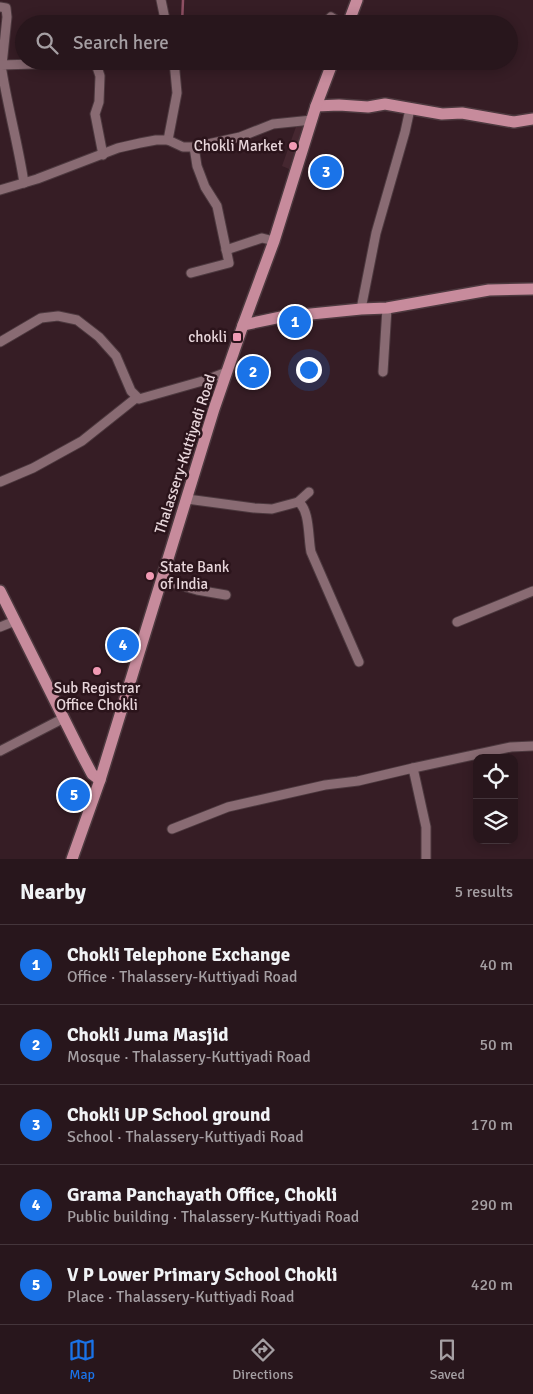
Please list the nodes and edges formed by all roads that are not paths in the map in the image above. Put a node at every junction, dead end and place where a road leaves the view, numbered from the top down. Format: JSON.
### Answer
{"nodes":[{"id":1,"x":161,"y":0,"type":"edge"},
{"id":2,"x":357,"y":0,"type":"edge"},
{"id":3,"x":0,"y":7,"type":"edge"},
{"id":4,"x":164,"y":15,"type":"edge"},
{"id":5,"x":351,"y":15,"type":"edge"},
{"id":6,"x":2,"y":65,"type":"junction"},
{"id":7,"x":15,"y":65,"type":"edge"},
{"id":8,"x":98,"y":70,"type":"edge"},
{"id":9,"x":175,"y":70,"type":"edge"},
{"id":10,"x":330,"y":70,"type":"edge"},
{"id":11,"x":316,"y":106,"type":"junction"},
{"id":12,"x":410,"y":109,"type":"junction"},
{"id":13,"x":533,"y":119,"type":"edge"},
{"id":14,"x":312,"y":120,"type":"junction"},
{"id":15,"x":168,"y":140,"type":"junction"},
{"id":16,"x":194,"y":147,"type":"junction"},
{"id":17,"x":103,"y":155,"type":"junction"},
{"id":18,"x":24,"y":183,"type":"junction"},
{"id":19,"x":0,"y":190,"type":"edge"},
{"id":20,"x":274,"y":241,"type":"junction"},
{"id":21,"x":226,"y":250,"type":"junction"},
{"id":22,"x":190,"y":273,"type":"dead end"},
{"id":23,"x":533,"y":289,"type":"edge"},
{"id":24,"x":387,"y":308,"type":"junction"},
{"id":25,"x":361,"y":309,"type":"junction"},
{"id":26,"x":243,"y":325,"type":"junction"},
{"id":27,"x":0,"y":342,"type":"edge"},
{"id":28,"x":227,"y":372,"type":"junction"},
{"id":29,"x":382,"y":372,"type":"dead end"},
{"id":30,"x":136,"y":398,"type":"junction"},
{"id":31,"x":0,"y":482,"type":"edge"},
{"id":32,"x":309,"y":492,"type":"dead end"},
{"id":33,"x":187,"y":498,"type":"junction"},
{"id":34,"x":298,"y":502,"type":"junction"},
{"id":35,"x":161,"y":580,"type":"junction"},
{"id":36,"x":0,"y":591,"type":"edge"},
{"id":37,"x":533,"y":591,"type":"edge"},
{"id":38,"x":226,"y":595,"type":"dead end"},
{"id":39,"x":15,"y":621,"type":"junction"},
{"id":40,"x":457,"y":622,"type":"dead end"},
{"id":41,"x":0,"y":627,"type":"edge"},
{"id":42,"x":359,"y":662,"type":"dead end"},
{"id":43,"x":64,"y":718,"type":"junction"},
{"id":44,"x":533,"y":746,"type":"edge"},
{"id":45,"x":0,"y":751,"type":"edge"},
{"id":46,"x":414,"y":768,"type":"junction"},
{"id":47,"x":100,"y":780,"type":"junction"},
{"id":48,"x":172,"y":829,"type":"dead end"},
{"id":49,"x":72,"y":859,"type":"edge"},
{"id":50,"x":426,"y":859,"type":"edge"}],
"edges":[{"from":1,"to":4,"type":"street"},
{"from":2,"to":5,"type":"main road"},
{"from":3,"to":6,"type":"street"},
{"from":6,"to":7,"type":"street"},
{"from":6,"to":18,"type":"street"},
{"from":8,"to":17,"type":"street"},
{"from":9,"to":15,"type":"street"},
{"from":10,"to":11,"type":"main road","name":"Thalassery-Kuttiyadi Road"},
{"from":11,"to":12,"type":"main road"},
{"from":11,"to":14,"type":"main road","name":"Thalassery-Kuttiyadi Road"},
{"from":12,"to":13,"type":"main road"},
{"from":12,"to":25,"type":"street"},
{"from":14,"to":16,"type":"street"},
{"from":14,"to":20,"type":"main road","name":"Thalassery-Kuttiyadi Road"},
{"from":15,"to":16,"type":"street"},
{"from":15,"to":17,"type":"street"},
{"from":16,"to":21,"type":"street"},
{"from":17,"to":18,"type":"street"},
{"from":18,"to":19,"type":"street"},
{"from":20,"to":21,"type":"street"},
{"from":20,"to":26,"type":"main road","name":"Thalassery-Kuttiyadi Road"},
{"from":21,"to":22,"type":"street"},
{"from":23,"to":24,"type":"main road"},
{"from":24,"to":25,"type":"main road"},
{"from":24,"to":29,"type":"street"},
{"from":25,"to":26,"type":"main road"},
{"from":26,"to":28,"type":"main road","name":"Thalassery-Kuttiyadi Road"},
{"from":27,"to":30,"type":"street"},
{"from":28,"to":30,"type":"street"},
{"from":28,"to":33,"type":"main road","name":"Thalassery-Kuttiyadi Road"},
{"from":30,"to":31,"type":"street"},
{"from":32,"to":34,"type":"street"},
{"from":33,"to":34,"type":"street"},
{"from":33,"to":35,"type":"main road","name":"Thalassery-Kuttiyadi Road"},
{"from":34,"to":42,"type":"street"},
{"from":35,"to":38,"type":"street"},
{"from":35,"to":47,"type":"main road","name":"Thalassery-Kuttiyadi Road"},
{"from":36,"to":39,"type":"main road"},
{"from":37,"to":40,"type":"street"},
{"from":39,"to":41,"type":"street"},
{"from":39,"to":43,"type":"main road"},
{"from":43,"to":45,"type":"street"},
{"from":43,"to":47,"type":"main road"},
{"from":44,"to":46,"type":"street"},
{"from":46,"to":48,"type":"street"},
{"from":46,"to":50,"type":"street"},
{"from":47,"to":49,"type":"main road","name":"Thalassery-Kuttiyadi Road"}]}
